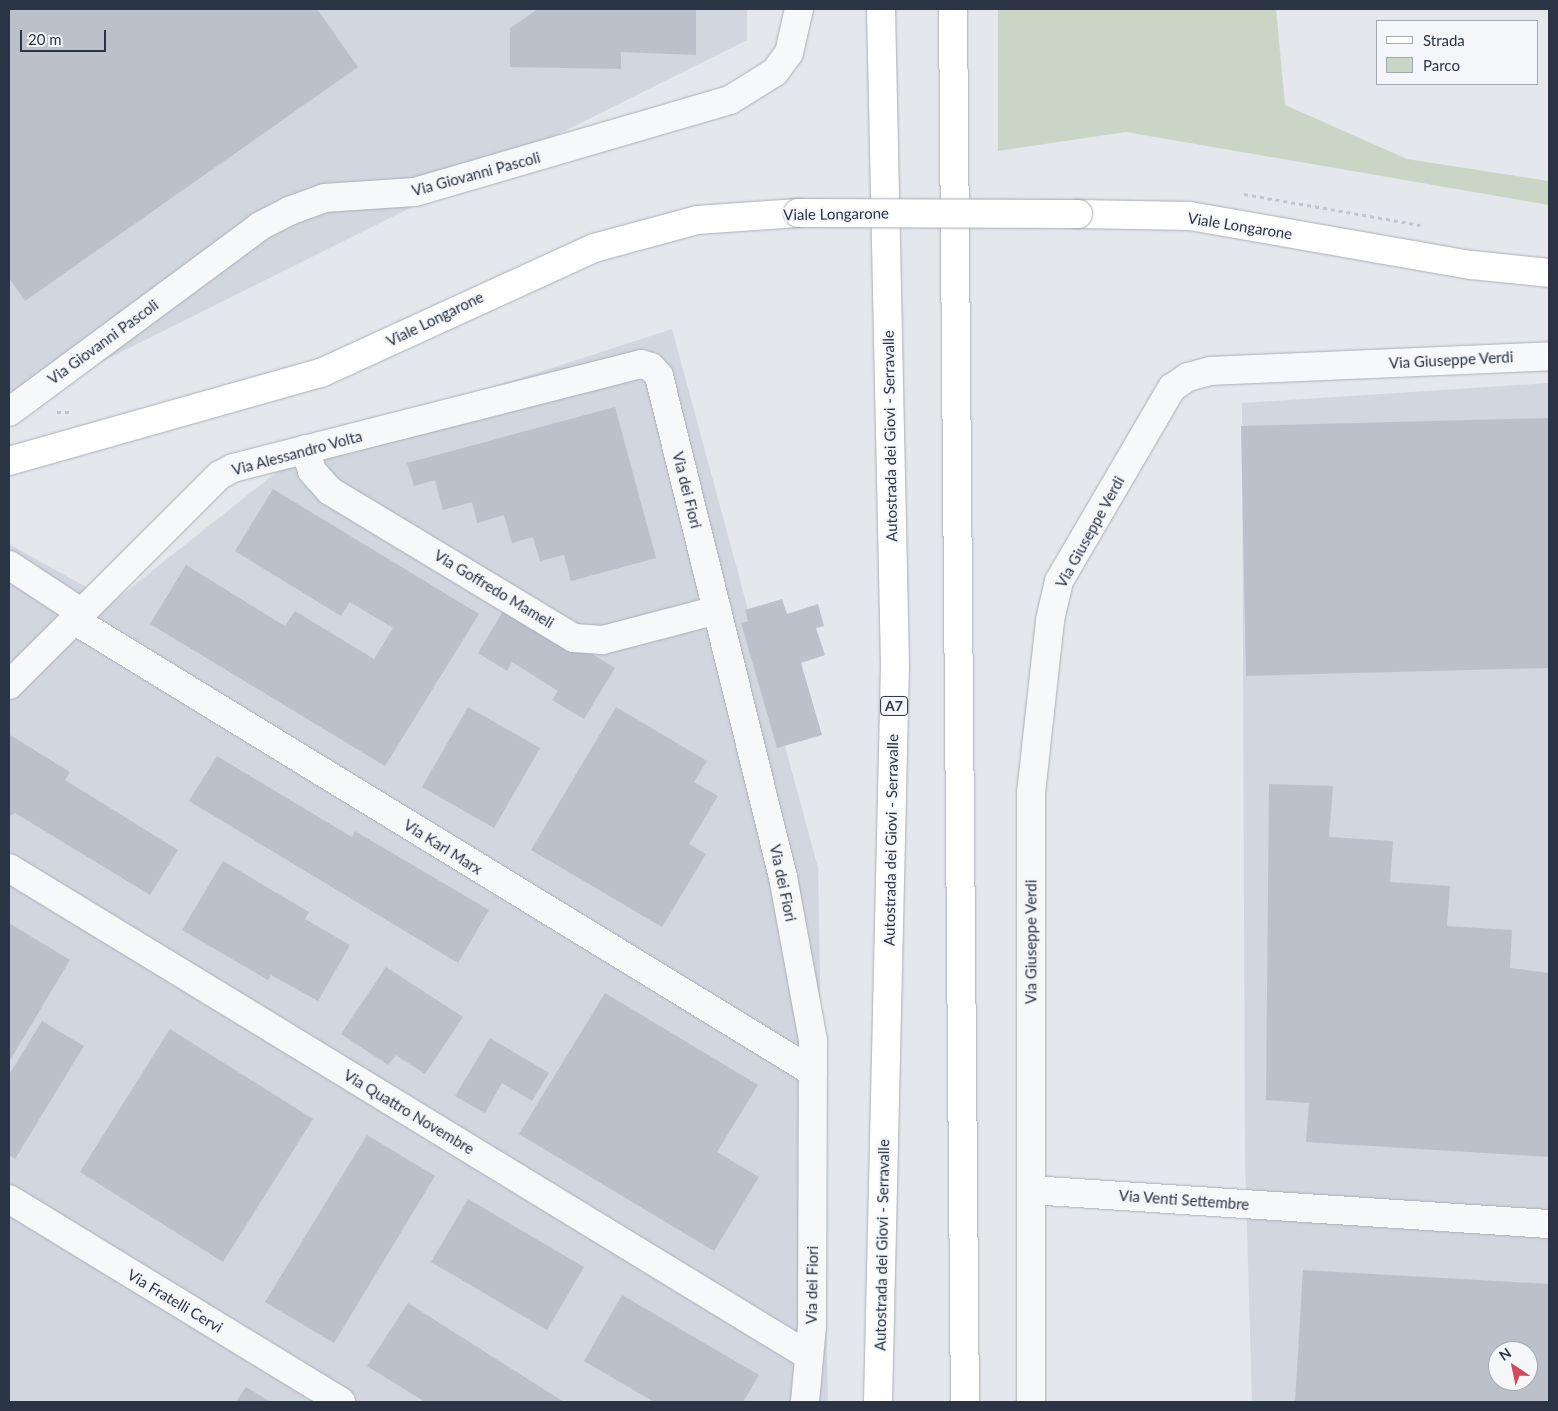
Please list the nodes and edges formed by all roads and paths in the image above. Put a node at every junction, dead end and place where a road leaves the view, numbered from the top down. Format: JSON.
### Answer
{"nodes":[{"id":1,"x":799,"y":9,"type":"edge"},
{"id":2,"x":881,"y":9,"type":"edge"},
{"id":3,"x":953,"y":9,"type":"edge"},
{"id":4,"x":1549,"y":273,"type":"edge"},
{"id":5,"x":1549,"y":356,"type":"edge"},
{"id":6,"x":659,"y":376,"type":"joint"},
{"id":7,"x":17,"y":406,"type":"edge"},
{"id":8,"x":78,"y":412,"type":"dead end"},
{"id":9,"x":157,"y":422,"type":"junction"},
{"id":10,"x":305,"y":450,"type":"junction"},
{"id":11,"x":9,"y":460,"type":"edge"},
{"id":12,"x":9,"y":475,"type":"edge"},
{"id":13,"x":9,"y":566,"type":"edge"},
{"id":14,"x":717,"y":610,"type":"junction"},
{"id":15,"x":78,"y":616,"type":"junction"},
{"id":16,"x":9,"y":685,"type":"edge"},
{"id":17,"x":9,"y":868,"type":"edge"},
{"id":18,"x":813,"y":1072,"type":"junction"},
{"id":19,"x":1031,"y":1190,"type":"junction"},
{"id":20,"x":9,"y":1199,"type":"edge"},
{"id":21,"x":1549,"y":1224,"type":"edge"},
{"id":22,"x":809,"y":1356,"type":"junction"},
{"id":23,"x":341,"y":1402,"type":"edge"},
{"id":24,"x":805,"y":1402,"type":"edge"},
{"id":25,"x":878,"y":1402,"type":"edge"},
{"id":26,"x":965,"y":1402,"type":"edge"},
{"id":27,"x":1031,"y":1402,"type":"edge"}],
"edges":[{"from":1,"to":7,"type":"street","name":"Via Giovanni Pascoli"},
{"from":2,"to":25,"type":"main road","name":"Autostrada dei Giovi - Serravalle","number":"A7"},
{"from":3,"to":26,"type":"main road"},
{"from":4,"to":9,"type":"main road","name":"Viale Longarone","bridge":true},
{"from":5,"to":19,"type":"street","name":"Via Giuseppe Verdi"},
{"from":6,"to":10,"type":"street","name":"Via Alessandro Volta"},
{"from":6,"to":14,"type":"street","name":"Via dei Fiori"},
{"from":7,"to":8,"type":"path"},
{"from":9,"to":11,"type":"main road","name":"Viale Longarone"},
{"from":9,"to":12,"type":"main road","name":"Viale Longarone"},
{"from":10,"to":14,"type":"street","name":"Via Goffredo Mameli"},
{"from":10,"to":15,"type":"street","name":"Via Alessandro Volta"},
{"from":13,"to":15,"type":"street"},
{"from":14,"to":18,"type":"street","name":"Via dei Fiori"},
{"from":15,"to":16,"type":"street","name":"Via Alessandro Volta"},
{"from":15,"to":18,"type":"street","name":"Via Karl Marx"},
{"from":17,"to":22,"type":"street","name":"Via Quattro Novembre"},
{"from":18,"to":22,"type":"street","name":"Via dei Fiori"},
{"from":19,"to":21,"type":"street","name":"Via Venti Settembre"},
{"from":19,"to":27,"type":"street"},
{"from":20,"to":23,"type":"street","name":"Via Fratelli Cervi"},
{"from":22,"to":24,"type":"street","name":"Via dei Fiori"}]}
